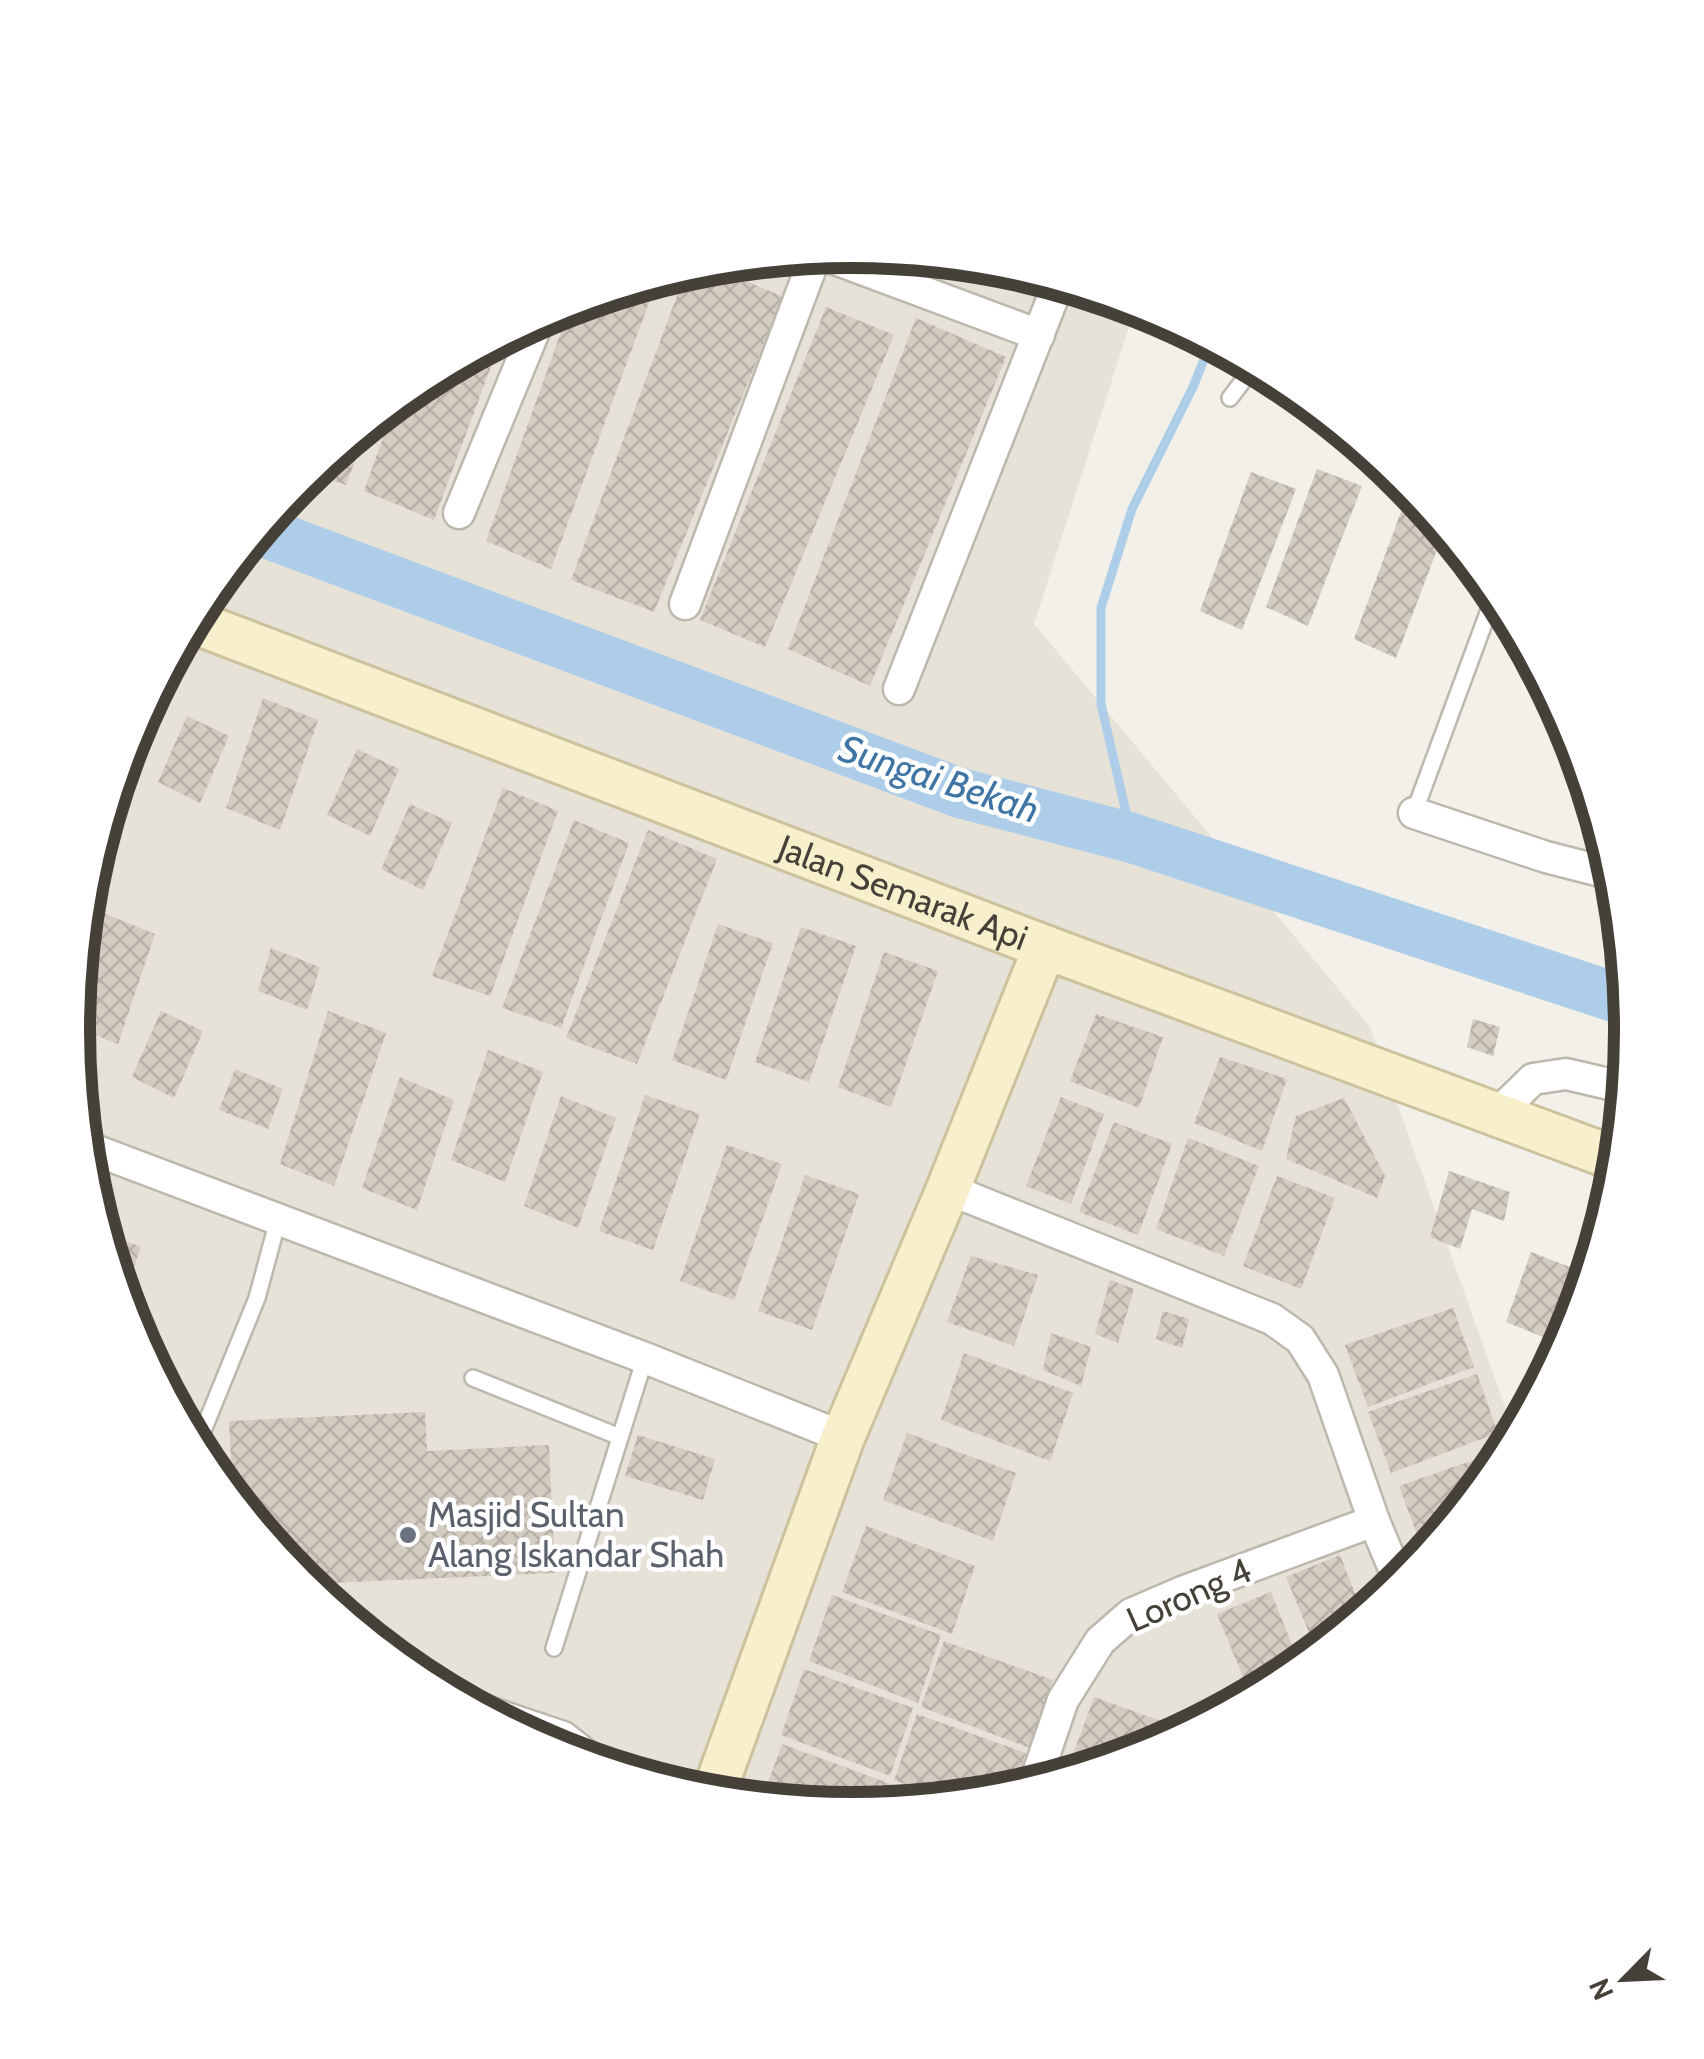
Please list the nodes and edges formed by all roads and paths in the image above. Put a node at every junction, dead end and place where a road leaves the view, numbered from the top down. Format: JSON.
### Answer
{"nodes":[{"id":1,"x":859,"y":268,"type":"edge"},
{"id":2,"x":812,"y":269,"type":"edge"},
{"id":3,"x":1054,"y":295,"type":"edge"},
{"id":4,"x":1039,"y":335,"type":"junction"},
{"id":5,"x":530,"y":339,"type":"edge"},
{"id":6,"x":1246,"y":378,"type":"edge"},
{"id":7,"x":1230,"y":398,"type":"dead end"},
{"id":8,"x":459,"y":513,"type":"dead end"},
{"id":9,"x":686,"y":604,"type":"dead end"},
{"id":10,"x":1489,"y":611,"type":"edge"},
{"id":11,"x":205,"y":626,"type":"edge"},
{"id":12,"x":899,"y":689,"type":"dead end"},
{"id":13,"x":1414,"y":813,"type":"joint"},
{"id":14,"x":1596,"y":870,"type":"edge"},
{"id":15,"x":1045,"y":947,"type":"junction"},
{"id":16,"x":1611,"y":1085,"type":"edge"},
{"id":17,"x":1497,"y":1114,"type":"junction"},
{"id":18,"x":101,"y":1152,"type":"edge"},
{"id":19,"x":1603,"y":1154,"type":"edge"},
{"id":20,"x":948,"y":1190,"type":"junction"},
{"id":21,"x":278,"y":1220,"type":"junction"},
{"id":22,"x":645,"y":1358,"type":"junction"},
{"id":23,"x":473,"y":1378,"type":"dead end"},
{"id":24,"x":204,"y":1429,"type":"edge"},
{"id":25,"x":620,"y":1437,"type":"junction"},
{"id":26,"x":843,"y":1437,"type":"junction"},
{"id":27,"x":1374,"y":1521,"type":"junction"},
{"id":28,"x":1393,"y":1566,"type":"edge"},
{"id":29,"x":554,"y":1648,"type":"dead end"},
{"id":30,"x":1040,"y":1768,"type":"edge"},
{"id":31,"x":719,"y":1780,"type":"edge"}],
"edges":[{"from":1,"to":4,"type":"street"},
{"from":2,"to":9,"type":"street"},
{"from":3,"to":4,"type":"street"},
{"from":4,"to":12,"type":"street"},
{"from":5,"to":8,"type":"street"},
{"from":6,"to":7,"type":"lane"},
{"from":10,"to":13,"type":"lane"},
{"from":11,"to":15,"type":"street","name":"Jalan Semarak Api"},
{"from":13,"to":14,"type":"street"},
{"from":15,"to":17,"type":"street","name":"Jalan Semarak Api"},
{"from":15,"to":20,"type":"street"},
{"from":16,"to":17,"type":"street"},
{"from":17,"to":19,"type":"street","name":"Jalan Semarak Api"},
{"from":18,"to":21,"type":"street"},
{"from":20,"to":26,"type":"street"},
{"from":20,"to":27,"type":"street"},
{"from":21,"to":22,"type":"street"},
{"from":21,"to":24,"type":"lane"},
{"from":22,"to":25,"type":"lane"},
{"from":22,"to":26,"type":"street"},
{"from":23,"to":25,"type":"lane"},
{"from":25,"to":29,"type":"lane"},
{"from":26,"to":31,"type":"street"},
{"from":27,"to":28,"type":"street"},
{"from":27,"to":30,"type":"street","name":"Lorong 4"}]}
